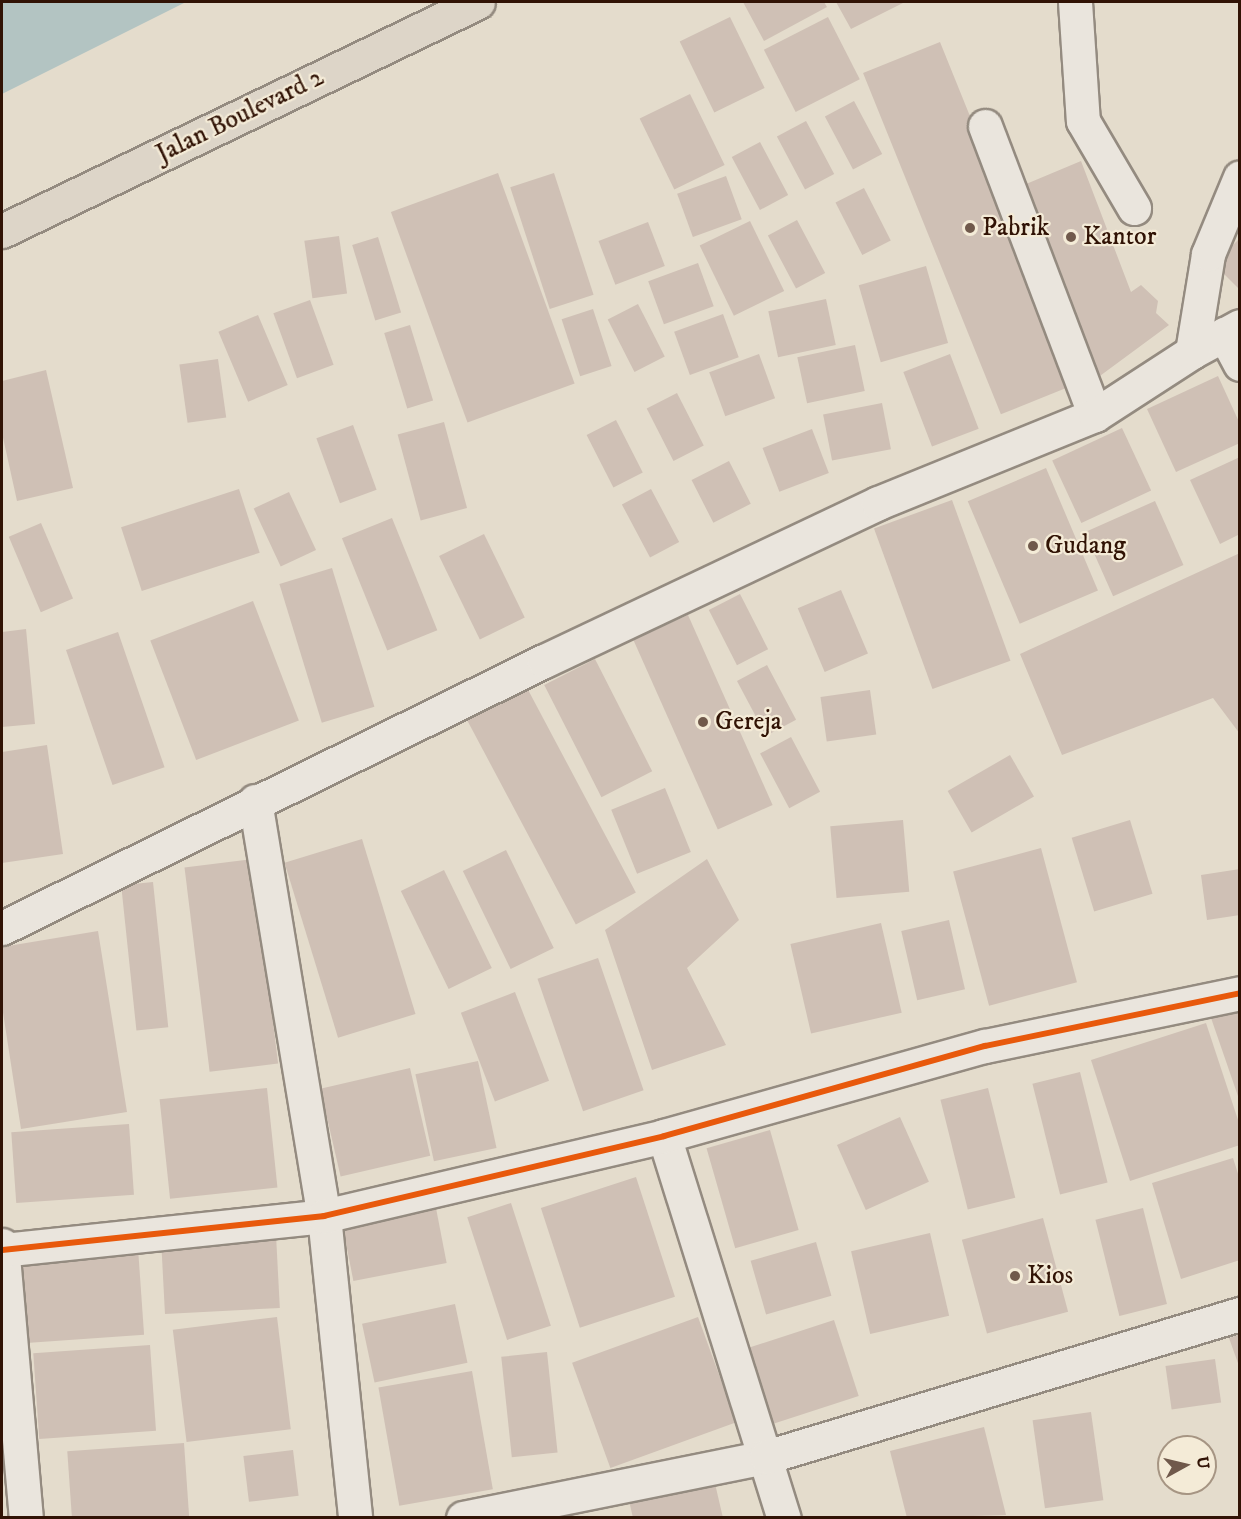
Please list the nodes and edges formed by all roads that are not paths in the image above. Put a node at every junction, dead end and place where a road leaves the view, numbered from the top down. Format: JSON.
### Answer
{"nodes":[{"id":1,"x":478,"y":2,"type":"edge"},
{"id":2,"x":1076,"y":2,"type":"edge"},
{"id":3,"x":985,"y":126,"type":"dead end"},
{"id":4,"x":1239,"y":177,"type":"edge"},
{"id":5,"x":1134,"y":208,"type":"dead end"},
{"id":6,"x":2,"y":231,"type":"edge"},
{"id":7,"x":1232,"y":330,"type":"edge"},
{"id":8,"x":1192,"y":352,"type":"junction"},
{"id":9,"x":1239,"y":364,"type":"edge"},
{"id":10,"x":1095,"y":415,"type":"junction"},
{"id":11,"x":255,"y":801,"type":"junction"},
{"id":12,"x":2,"y":928,"type":"edge"},
{"id":13,"x":1239,"y":993,"type":"edge"},
{"id":14,"x":664,"y":1136,"type":"junction"},
{"id":15,"x":324,"y":1216,"type":"junction"},
{"id":16,"x":2,"y":1245,"type":"edge"},
{"id":17,"x":2,"y":1250,"type":"edge"},
{"id":18,"x":1239,"y":1314,"type":"edge"},
{"id":19,"x":766,"y":1457,"type":"junction"},
{"id":20,"x":26,"y":1518,"type":"edge"},
{"id":21,"x":355,"y":1518,"type":"edge"},
{"id":22,"x":463,"y":1518,"type":"edge"},
{"id":23,"x":784,"y":1518,"type":"edge"}],
"edges":[{"from":1,"to":6,"type":"main road","name":"Jalan Boulevard 2"},
{"from":2,"to":5,"type":"street"},
{"from":3,"to":10,"type":"street"},
{"from":4,"to":8,"type":"street"},
{"from":7,"to":8,"type":"street"},
{"from":7,"to":9,"type":"street"},
{"from":8,"to":10,"type":"street"},
{"from":10,"to":11,"type":"street"},
{"from":11,"to":12,"type":"street"},
{"from":11,"to":15,"type":"street"},
{"from":13,"to":14,"type":"street"},
{"from":14,"to":15,"type":"street"},
{"from":14,"to":19,"type":"street"},
{"from":15,"to":17,"type":"street"},
{"from":15,"to":21,"type":"street"},
{"from":16,"to":17,"type":"street"},
{"from":17,"to":20,"type":"street"},
{"from":18,"to":19,"type":"street"},
{"from":19,"to":22,"type":"street"},
{"from":19,"to":23,"type":"street"}]}
